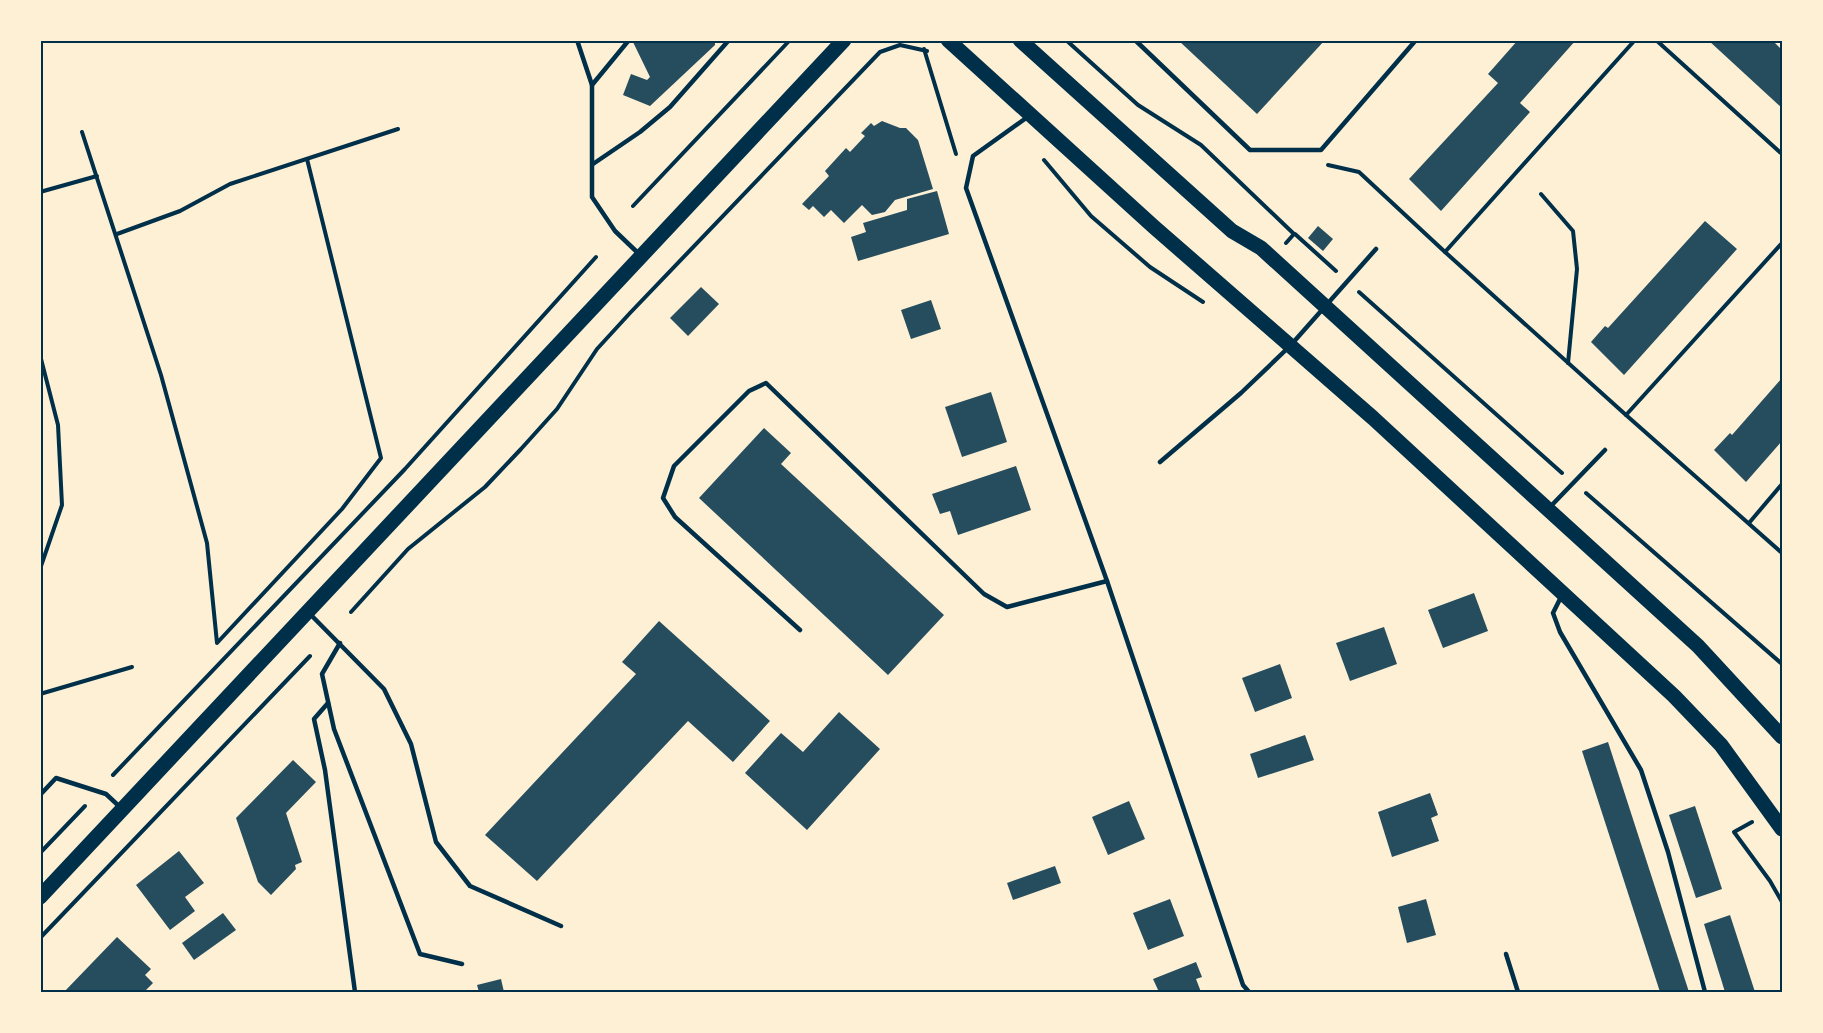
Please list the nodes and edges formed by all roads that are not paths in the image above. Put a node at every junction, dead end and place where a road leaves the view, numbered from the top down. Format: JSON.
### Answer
{"nodes":[{"id":1,"x":577,"y":40,"type":"edge"},
{"id":2,"x":629,"y":40,"type":"edge"},
{"id":3,"x":729,"y":40,"type":"edge"},
{"id":4,"x":844,"y":40,"type":"edge"},
{"id":5,"x":948,"y":40,"type":"edge"},
{"id":6,"x":1020,"y":40,"type":"edge"},
{"id":7,"x":1135,"y":40,"type":"edge"},
{"id":8,"x":1416,"y":40,"type":"edge"},
{"id":9,"x":592,"y":85,"type":"junction"},
{"id":10,"x":1030,"y":115,"type":"junction"},
{"id":11,"x":593,"y":164,"type":"junction"},
{"id":12,"x":1376,"y":249,"type":"dead end"},
{"id":13,"x":640,"y":255,"type":"junction"},
{"id":14,"x":1326,"y":305,"type":"junction"},
{"id":15,"x":1290,"y":345,"type":"junction"},
{"id":16,"x":1605,"y":450,"type":"dead end"},
{"id":17,"x":1160,"y":462,"type":"dead end"},
{"id":18,"x":1548,"y":508,"type":"junction"},
{"id":19,"x":1107,"y":581,"type":"junction"},
{"id":20,"x":1563,"y":592,"type":"junction"},
{"id":21,"x":308,"y":612,"type":"junction"},
{"id":22,"x":800,"y":630,"type":"dead end"},
{"id":23,"x":340,"y":643,"type":"junction"},
{"id":24,"x":328,"y":704,"type":"junction"},
{"id":25,"x":1782,"y":737,"type":"edge"},
{"id":26,"x":40,"y":795,"type":"edge"},
{"id":27,"x":123,"y":810,"type":"junction"},
{"id":28,"x":1782,"y":829,"type":"edge"},
{"id":29,"x":40,"y":897,"type":"edge"},
{"id":30,"x":561,"y":926,"type":"dead end"},
{"id":31,"x":1506,"y":954,"type":"dead end"},
{"id":32,"x":462,"y":964,"type":"dead end"},
{"id":33,"x":356,"y":993,"type":"edge"},
{"id":34,"x":1249,"y":993,"type":"edge"},
{"id":35,"x":1518,"y":993,"type":"edge"},
{"id":36,"x":1705,"y":993,"type":"edge"}],
"edges":[{"from":1,"to":9,"type":"lane"},
{"from":2,"to":9,"type":"lane"},
{"from":3,"to":11,"type":"lane"},
{"from":4,"to":13,"type":"main road"},
{"from":5,"to":10,"type":"main road"},
{"from":6,"to":14,"type":"main road"},
{"from":7,"to":8,"type":"lane"},
{"from":9,"to":11,"type":"lane"},
{"from":10,"to":15,"type":"main road"},
{"from":10,"to":19,"type":"lane"},
{"from":11,"to":13,"type":"lane"},
{"from":12,"to":14,"type":"lane"},
{"from":13,"to":21,"type":"main road"},
{"from":14,"to":15,"type":"lane"},
{"from":14,"to":18,"type":"main road"},
{"from":15,"to":17,"type":"lane"},
{"from":15,"to":20,"type":"main road"},
{"from":16,"to":18,"type":"lane"},
{"from":18,"to":25,"type":"main road"},
{"from":19,"to":22,"type":"lane"},
{"from":19,"to":34,"type":"lane"},
{"from":20,"to":28,"type":"main road"},
{"from":20,"to":36,"type":"lane"},
{"from":21,"to":23,"type":"lane"},
{"from":21,"to":27,"type":"main road"},
{"from":23,"to":24,"type":"lane"},
{"from":23,"to":30,"type":"lane"},
{"from":24,"to":32,"type":"lane"},
{"from":24,"to":33,"type":"lane"},
{"from":26,"to":27,"type":"lane"},
{"from":27,"to":29,"type":"main road"},
{"from":31,"to":35,"type":"lane"}]}
